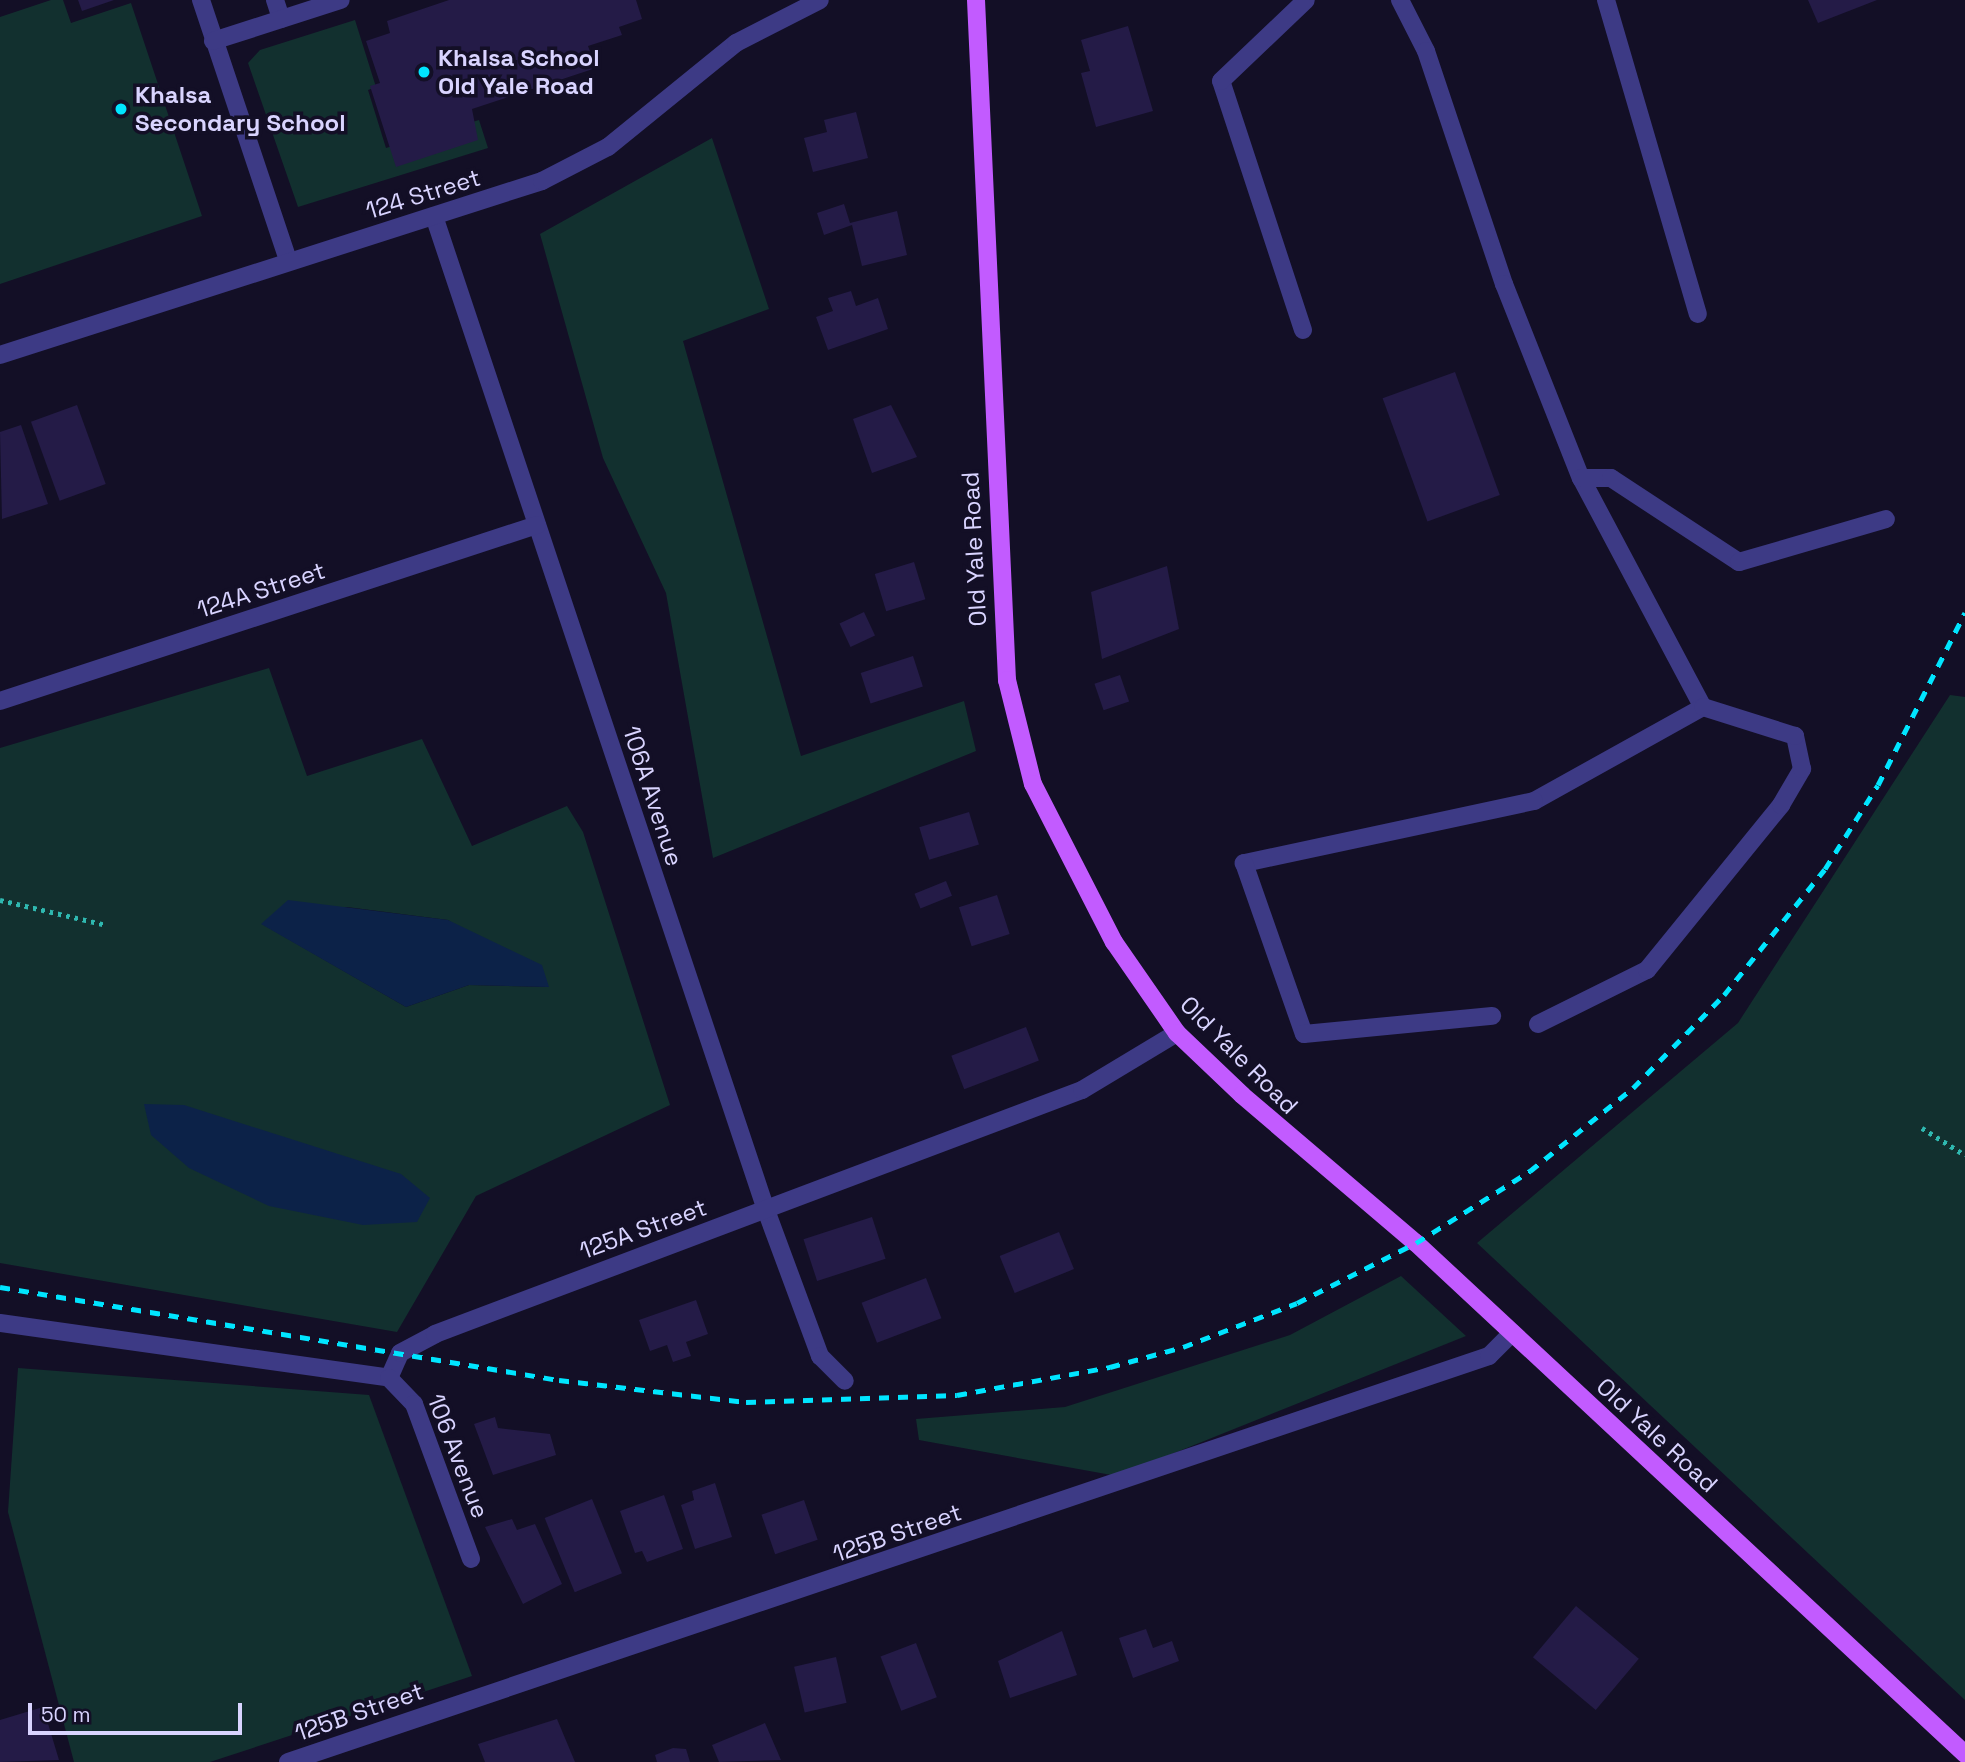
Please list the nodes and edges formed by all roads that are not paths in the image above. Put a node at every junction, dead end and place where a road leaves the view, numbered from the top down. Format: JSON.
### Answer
{"nodes":[{"id":1,"x":201,"y":0,"type":"edge"},
{"id":2,"x":275,"y":0,"type":"edge"},
{"id":3,"x":289,"y":0,"type":"edge"},
{"id":4,"x":341,"y":0,"type":"edge"},
{"id":5,"x":820,"y":0,"type":"edge"},
{"id":6,"x":976,"y":0,"type":"edge"},
{"id":7,"x":1306,"y":0,"type":"edge"},
{"id":8,"x":1399,"y":0,"type":"edge"},
{"id":9,"x":1606,"y":0,"type":"edge"},
{"id":10,"x":281,"y":19,"type":"junction"},
{"id":11,"x":214,"y":41,"type":"junction"},
{"id":12,"x":433,"y":216,"type":"junction"},
{"id":13,"x":288,"y":260,"type":"junction"},
{"id":14,"x":1698,"y":314,"type":"dead end"},
{"id":15,"x":1303,"y":330,"type":"dead end"},
{"id":16,"x":0,"y":355,"type":"edge"},
{"id":17,"x":1581,"y":478,"type":"junction"},
{"id":18,"x":1885,"y":519,"type":"dead end"},
{"id":19,"x":537,"y":525,"type":"junction"},
{"id":20,"x":0,"y":701,"type":"edge"},
{"id":21,"x":1703,"y":707,"type":"junction"},
{"id":22,"x":1492,"y":1016,"type":"dead end"},
{"id":23,"x":1538,"y":1024,"type":"dead end"},
{"id":24,"x":1177,"y":1033,"type":"junction"},
{"id":25,"x":766,"y":1210,"type":"junction"},
{"id":26,"x":0,"y":1324,"type":"edge"},
{"id":27,"x":1512,"y":1333,"type":"junction"},
{"id":28,"x":389,"y":1378,"type":"junction"},
{"id":29,"x":845,"y":1381,"type":"dead end"},
{"id":30,"x":471,"y":1559,"type":"dead end"},
{"id":31,"x":1965,"y":1754,"type":"edge"},
{"id":32,"x":288,"y":1762,"type":"edge"}],
"edges":[{"from":1,"to":11,"type":"street"},
{"from":2,"to":10,"type":"street"},
{"from":3,"to":10,"type":"street"},
{"from":4,"to":10,"type":"street"},
{"from":5,"to":12,"type":"street","name":"124 Street"},
{"from":6,"to":24,"type":"main road","name":"Old Yale Road"},
{"from":7,"to":15,"type":"street"},
{"from":8,"to":17,"type":"street"},
{"from":9,"to":14,"type":"street"},
{"from":10,"to":11,"type":"street"},
{"from":11,"to":13,"type":"street"},
{"from":12,"to":13,"type":"street","name":"124 Street"},
{"from":12,"to":19,"type":"street","name":"106A Avenue"},
{"from":13,"to":16,"type":"street","name":"124 Street"},
{"from":17,"to":18,"type":"street"},
{"from":17,"to":21,"type":"street"},
{"from":19,"to":20,"type":"street","name":"124A Street"},
{"from":19,"to":25,"type":"street","name":"106A Avenue"},
{"from":21,"to":22,"type":"street"},
{"from":21,"to":23,"type":"street"},
{"from":24,"to":25,"type":"street","name":"125A Street"},
{"from":24,"to":27,"type":"main road","name":"Old Yale Road"},
{"from":25,"to":28,"type":"street","name":"125A Street"},
{"from":25,"to":29,"type":"street","name":"106A Avenue"},
{"from":26,"to":28,"type":"street"},
{"from":27,"to":31,"type":"main road","name":"Old Yale Road"},
{"from":27,"to":32,"type":"street","name":"125B Street"},
{"from":28,"to":30,"type":"street","name":"106 Avenue"}]}
